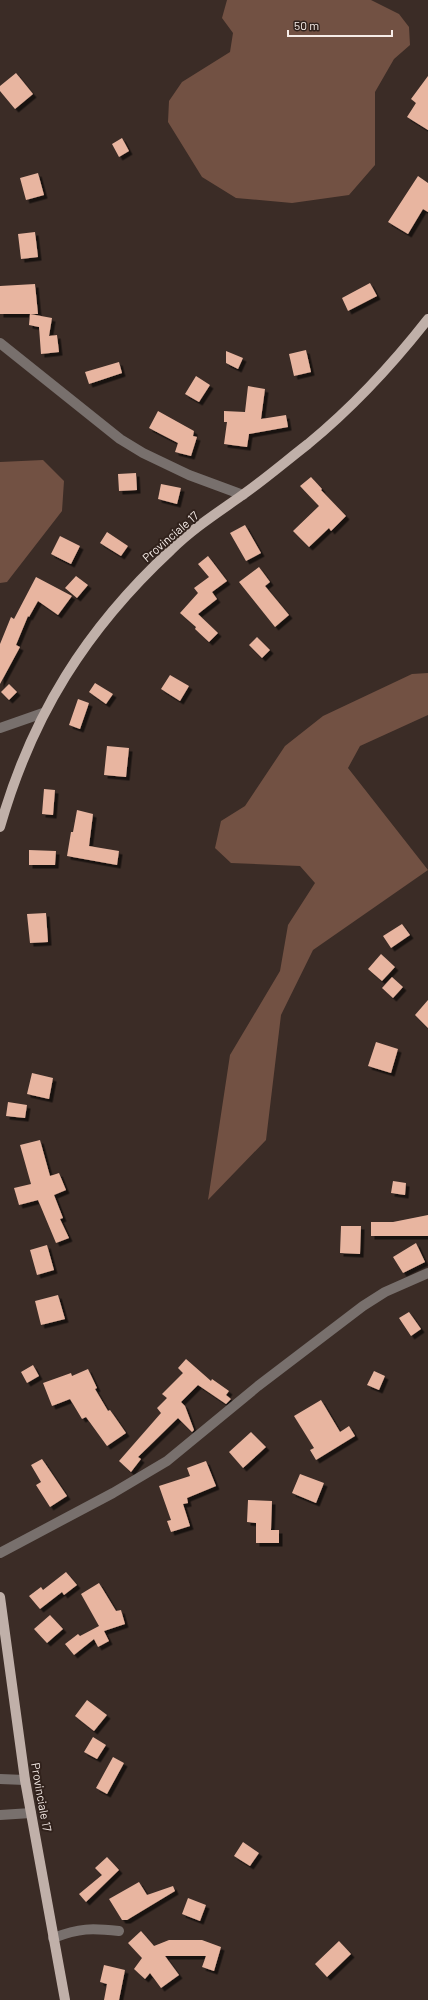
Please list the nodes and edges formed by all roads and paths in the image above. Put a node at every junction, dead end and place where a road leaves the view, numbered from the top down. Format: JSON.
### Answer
{"nodes":[{"id":1,"x":428,"y":319,"type":"edge"},
{"id":2,"x":0,"y":343,"type":"edge"},
{"id":3,"x":242,"y":495,"type":"junction"},
{"id":4,"x":43,"y":713,"type":"junction"},
{"id":5,"x":0,"y":728,"type":"edge"},
{"id":6,"x":0,"y":827,"type":"edge"},
{"id":7,"x":428,"y":1273,"type":"edge"},
{"id":8,"x":0,"y":1553,"type":"edge"},
{"id":9,"x":0,"y":1597,"type":"edge"},
{"id":10,"x":0,"y":1779,"type":"edge"},
{"id":11,"x":25,"y":1780,"type":"junction"},
{"id":12,"x":31,"y":1813,"type":"junction"},
{"id":13,"x":0,"y":1815,"type":"edge"},
{"id":14,"x":119,"y":1932,"type":"dead end"},
{"id":15,"x":53,"y":1938,"type":"junction"},
{"id":16,"x":65,"y":2000,"type":"edge"}],
"edges":[{"from":1,"to":3,"type":"main road","name":"Provinciale 17"},
{"from":2,"to":3,"type":"street"},
{"from":3,"to":4,"type":"main road","name":"Provinciale 17"},
{"from":4,"to":5,"type":"street"},
{"from":4,"to":6,"type":"main road","name":"Provinciale 17"},
{"from":7,"to":8,"type":"street"},
{"from":9,"to":11,"type":"main road","name":"Provinciale 17"},
{"from":10,"to":11,"type":"street"},
{"from":11,"to":12,"type":"main road","name":"Provinciale 17"},
{"from":12,"to":13,"type":"street"},
{"from":12,"to":15,"type":"main road","name":"Provinciale 17"},
{"from":14,"to":15,"type":"street"},
{"from":15,"to":16,"type":"main road","name":"Provinciale 17"}]}
